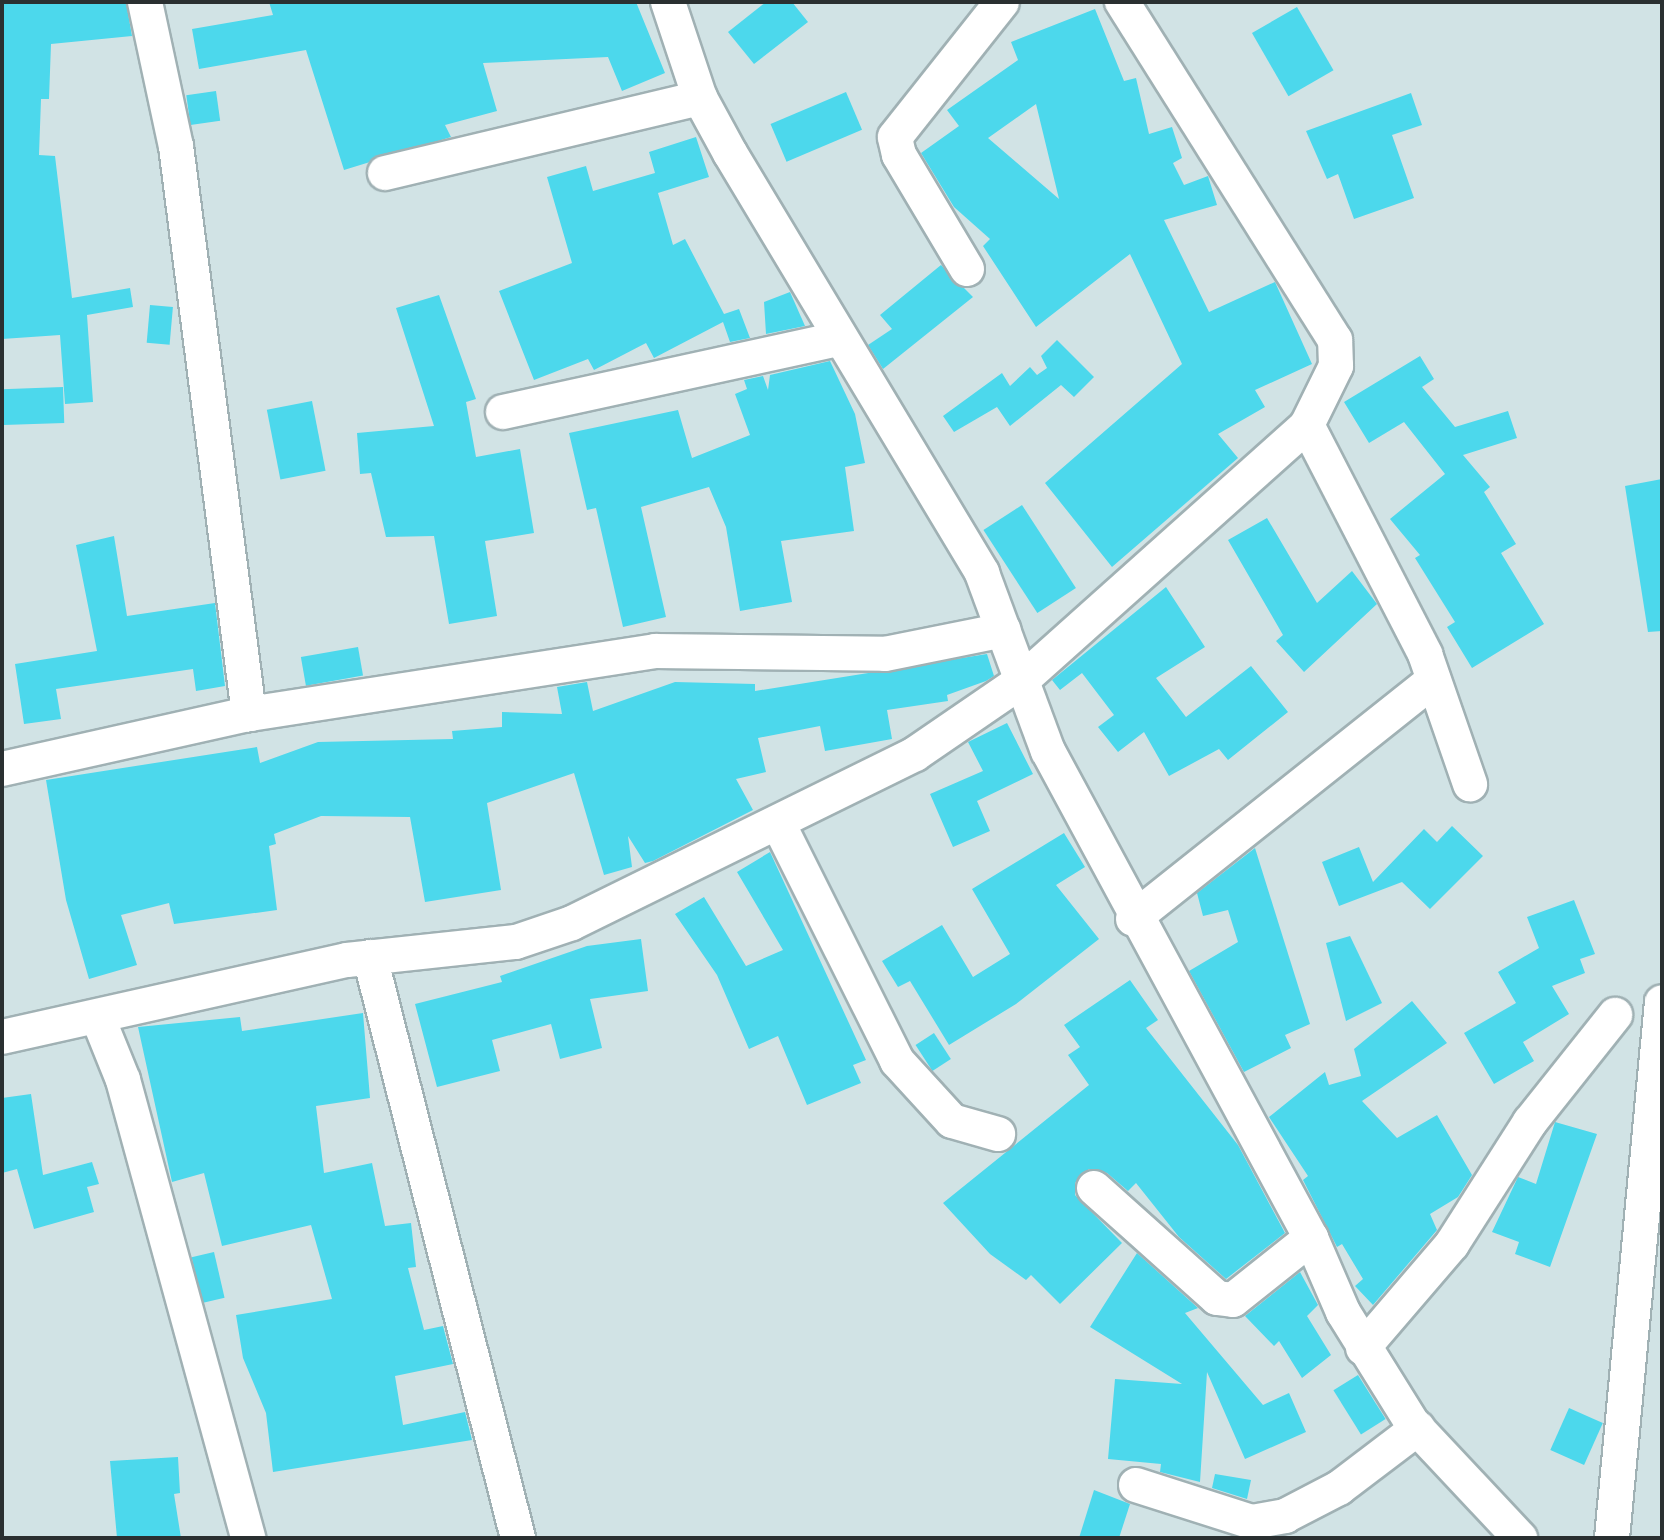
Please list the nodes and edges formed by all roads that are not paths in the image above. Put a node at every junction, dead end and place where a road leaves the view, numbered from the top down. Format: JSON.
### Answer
{"nodes":[{"id":1,"x":145,"y":2,"type":"edge"},
{"id":2,"x":668,"y":2,"type":"edge"},
{"id":3,"x":1002,"y":2,"type":"edge"},
{"id":4,"x":1122,"y":2,"type":"edge"},
{"id":5,"x":700,"y":98,"type":"junction"},
{"id":6,"x":385,"y":173,"type":"dead end"},
{"id":7,"x":967,"y":269,"type":"dead end"},
{"id":8,"x":839,"y":339,"type":"junction"},
{"id":9,"x":503,"y":412,"type":"dead end"},
{"id":10,"x":1307,"y":425,"type":"junction"},
{"id":11,"x":1004,"y":630,"type":"junction"},
{"id":12,"x":1434,"y":680,"type":"junction"},
{"id":13,"x":1020,"y":682,"type":"junction"},
{"id":14,"x":249,"y":714,"type":"junction"},
{"id":15,"x":2,"y":769,"type":"edge"},
{"id":16,"x":1470,"y":784,"type":"dead end"},
{"id":17,"x":779,"y":825,"type":"junction"},
{"id":18,"x":1133,"y":919,"type":"junction"},
{"id":19,"x":370,"y":957,"type":"junction"},
{"id":20,"x":1662,"y":1002,"type":"edge"},
{"id":21,"x":1615,"y":1015,"type":"dead end"},
{"id":22,"x":98,"y":1018,"type":"junction"},
{"id":23,"x":2,"y":1037,"type":"edge"},
{"id":24,"x":998,"y":1134,"type":"dead end"},
{"id":25,"x":1094,"y":1188,"type":"dead end"},
{"id":26,"x":1311,"y":1238,"type":"junction"},
{"id":27,"x":1363,"y":1348,"type":"junction"},
{"id":28,"x":1418,"y":1428,"type":"junction"},
{"id":29,"x":1136,"y":1485,"type":"dead end"},
{"id":30,"x":248,"y":1538,"type":"edge"},
{"id":31,"x":518,"y":1538,"type":"edge"},
{"id":32,"x":1520,"y":1538,"type":"edge"},
{"id":33,"x":1612,"y":1538,"type":"edge"}],
"edges":[{"from":1,"to":14,"type":"street"},
{"from":2,"to":5,"type":"street"},
{"from":3,"to":7,"type":"street"},
{"from":4,"to":10,"type":"street"},
{"from":5,"to":6,"type":"street"},
{"from":5,"to":8,"type":"street"},
{"from":8,"to":9,"type":"street"},
{"from":8,"to":11,"type":"street"},
{"from":10,"to":12,"type":"street"},
{"from":10,"to":13,"type":"street"},
{"from":11,"to":13,"type":"street"},
{"from":11,"to":14,"type":"street"},
{"from":12,"to":16,"type":"street"},
{"from":12,"to":18,"type":"street"},
{"from":13,"to":17,"type":"street"},
{"from":13,"to":18,"type":"street"},
{"from":14,"to":15,"type":"street"},
{"from":17,"to":19,"type":"street"},
{"from":17,"to":24,"type":"street"},
{"from":18,"to":26,"type":"street"},
{"from":19,"to":22,"type":"street"},
{"from":19,"to":31,"type":"street"},
{"from":20,"to":33,"type":"street"},
{"from":21,"to":27,"type":"street"},
{"from":22,"to":23,"type":"street"},
{"from":22,"to":30,"type":"street"},
{"from":25,"to":26,"type":"street"},
{"from":26,"to":27,"type":"street"},
{"from":27,"to":28,"type":"street"},
{"from":28,"to":29,"type":"street"},
{"from":28,"to":32,"type":"street"}]}
